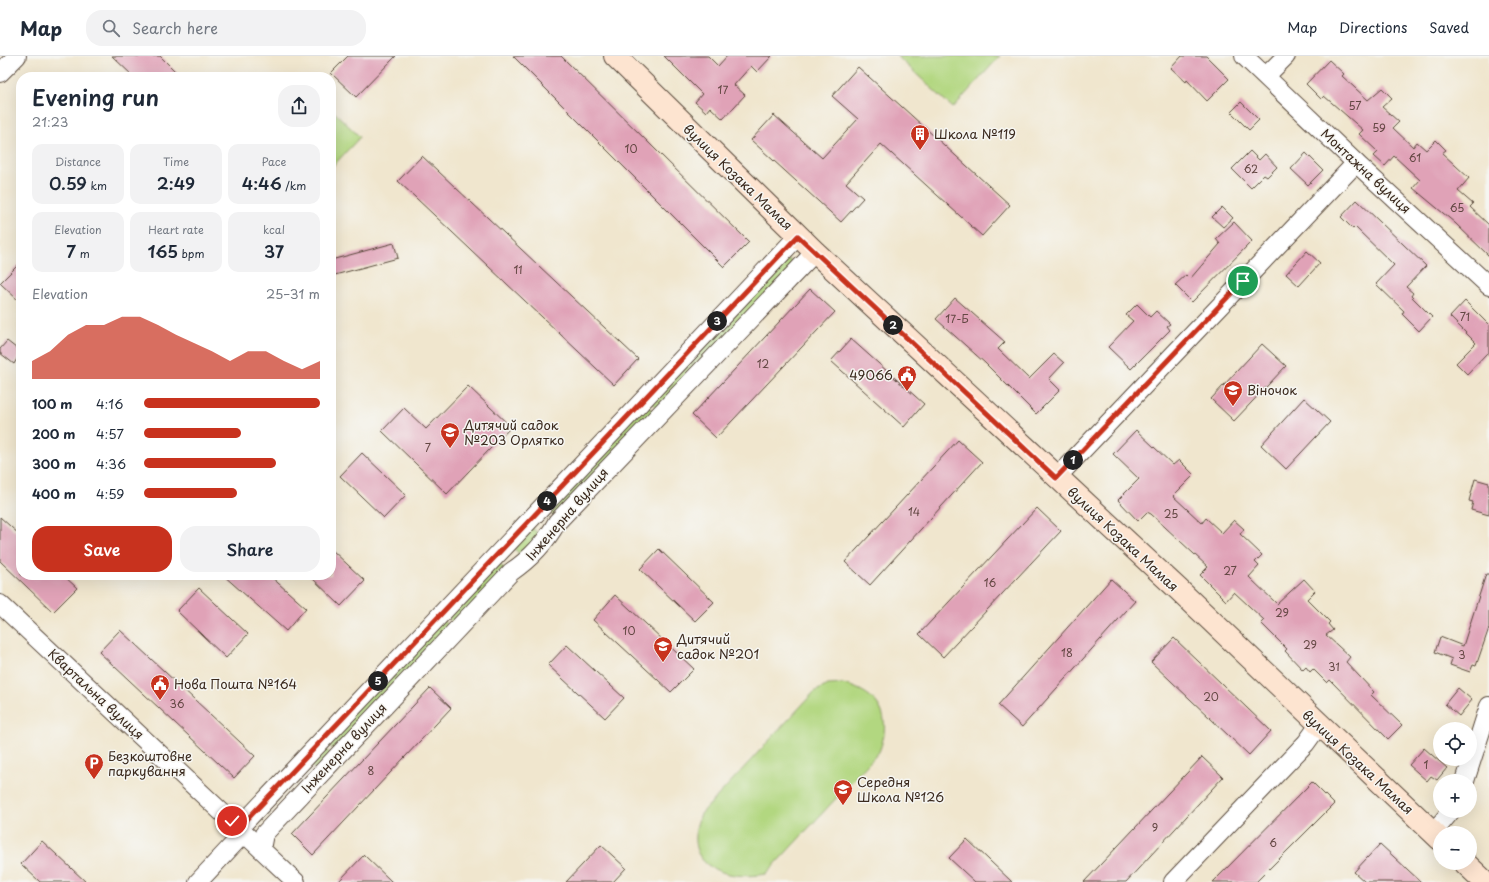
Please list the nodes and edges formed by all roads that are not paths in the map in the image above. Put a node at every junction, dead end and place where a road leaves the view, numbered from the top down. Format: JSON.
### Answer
{"nodes":[{"id":1,"x":17,"y":56,"type":"edge"},
{"id":2,"x":615,"y":56,"type":"edge"},
{"id":3,"x":1244,"y":56,"type":"edge"},
{"id":4,"x":1286,"y":56,"type":"edge"},
{"id":5,"x":0,"y":73,"type":"edge"},
{"id":6,"x":1266,"y":76,"type":"junction"},
{"id":7,"x":1356,"y":163,"type":"junction"},
{"id":8,"x":798,"y":236,"type":"junction"},
{"id":9,"x":815,"y":252,"type":"junction"},
{"id":10,"x":1489,"y":286,"type":"edge"},
{"id":11,"x":1056,"y":478,"type":"junction"},
{"id":12,"x":0,"y":604,"type":"edge"},
{"id":13,"x":1489,"y":706,"type":"edge"},
{"id":14,"x":1319,"y":725,"type":"junction"},
{"id":15,"x":1467,"y":774,"type":"edge"},
{"id":16,"x":242,"y":831,"type":"junction"},
{"id":17,"x":1433,"y":832,"type":"edge"},
{"id":18,"x":261,"y":849,"type":"junction"},
{"id":19,"x":1472,"y":870,"type":"edge"},
{"id":20,"x":198,"y":882,"type":"edge"},
{"id":21,"x":296,"y":882,"type":"edge"},
{"id":22,"x":1173,"y":882,"type":"edge"},
{"id":23,"x":1485,"y":882,"type":"edge"}],
"edges":[{"from":1,"to":5,"type":"street"},
{"from":2,"to":8,"type":"street","name":"вулиця Козака Мамая"},
{"from":3,"to":6,"type":"street","name":"Монтажна вулиця"},
{"from":4,"to":6,"type":"street"},
{"from":6,"to":7,"type":"street","name":"Монтажна вулиця"},
{"from":7,"to":10,"type":"street","name":"Монтажна вулиця"},
{"from":7,"to":11,"type":"street"},
{"from":8,"to":9,"type":"street","name":"вулиця Козака Мамая"},
{"from":8,"to":16,"type":"street","name":"Інженерна вулиця"},
{"from":9,"to":11,"type":"street","name":"вулиця Козака Мамая"},
{"from":9,"to":18,"type":"street","name":"Інженерна вулиця"},
{"from":11,"to":14,"type":"street","name":"вулиця Козака Мамая"},
{"from":12,"to":16,"type":"street","name":"Квартальна вулиця"},
{"from":13,"to":15,"type":"street"},
{"from":14,"to":17,"type":"street","name":"вулиця Козака Мамая"},
{"from":14,"to":22,"type":"street"},
{"from":16,"to":18,"type":"street","name":"Квартальна вулиця"},
{"from":16,"to":20,"type":"street","name":"Інженерна вулиця"},
{"from":18,"to":21,"type":"street","name":"Квартальна вулиця"},
{"from":19,"to":23,"type":"street"}]}
